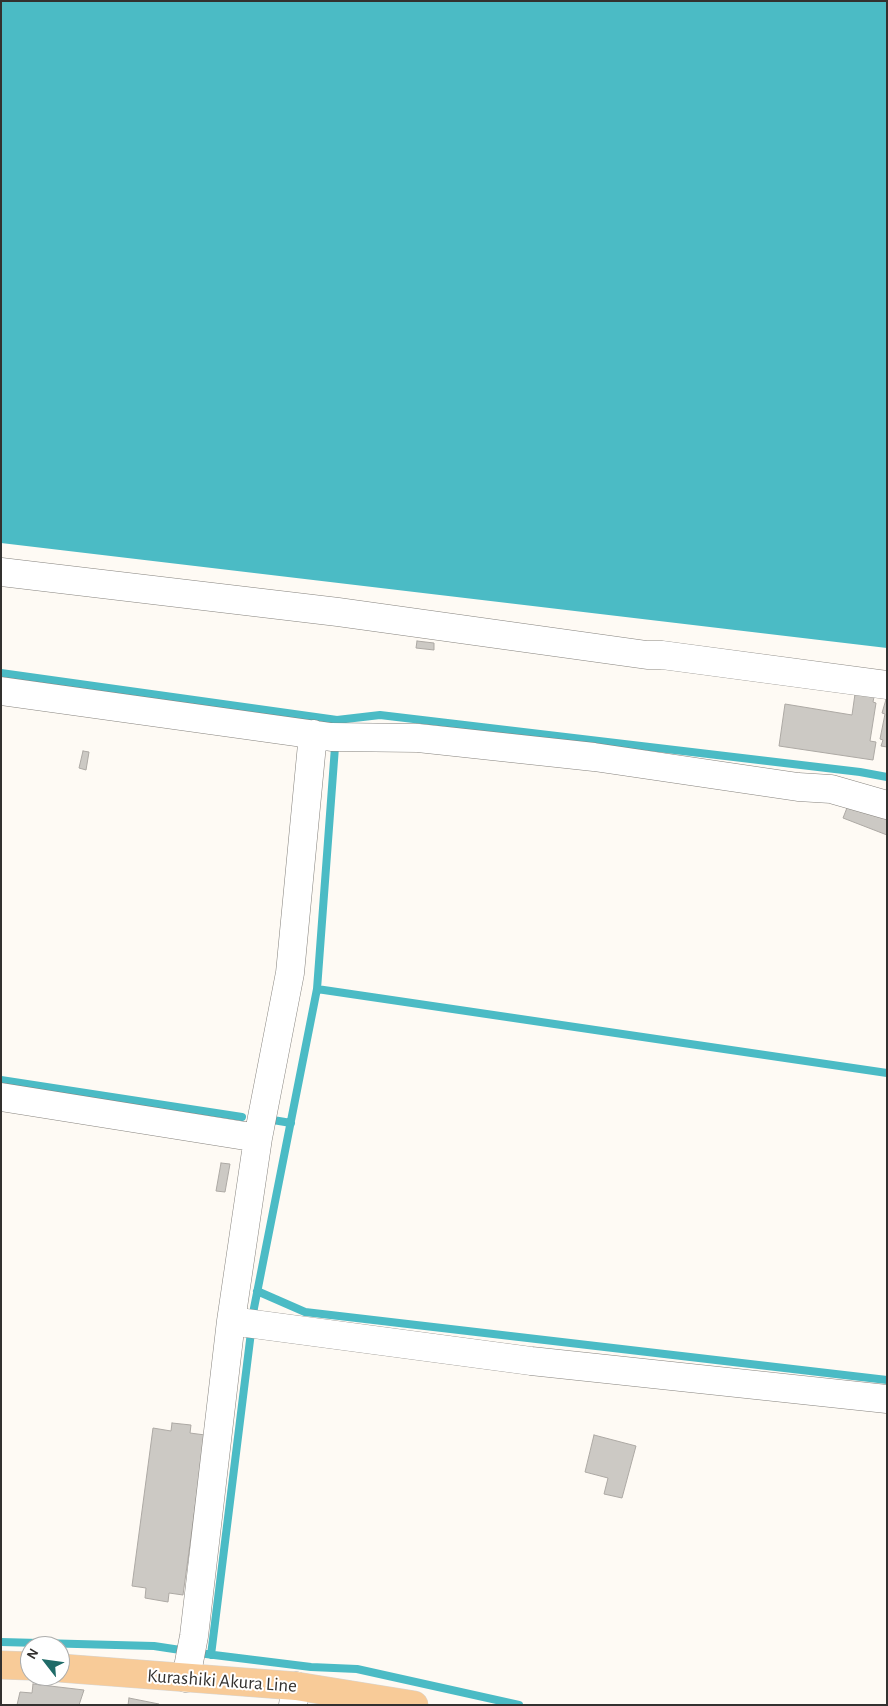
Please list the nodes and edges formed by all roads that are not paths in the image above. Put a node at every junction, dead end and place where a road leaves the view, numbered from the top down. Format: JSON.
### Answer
{"nodes":[{"id":1,"x":1,"y":572,"type":"edge"},
{"id":2,"x":887,"y":685,"type":"edge"},
{"id":3,"x":1,"y":691,"type":"edge"},
{"id":4,"x":330,"y":736,"type":"junction"},
{"id":5,"x":887,"y":805,"type":"edge"},
{"id":6,"x":1,"y":1097,"type":"edge"},
{"id":7,"x":258,"y":1138,"type":"junction"},
{"id":8,"x":248,"y":1323,"type":"junction"},
{"id":9,"x":887,"y":1399,"type":"edge"},
{"id":10,"x":1,"y":1666,"type":"edge"},
{"id":11,"x":20,"y":1666,"type":"edge"},
{"id":12,"x":70,"y":1668,"type":"edge"},
{"id":13,"x":187,"y":1670,"type":"junction"},
{"id":14,"x":295,"y":1695,"type":"edge"},
{"id":15,"x":414,"y":1705,"type":"edge"}],
"edges":[{"from":1,"to":2,"type":"street"},
{"from":3,"to":4,"type":"street"},
{"from":4,"to":5,"type":"street"},
{"from":4,"to":7,"type":"street"},
{"from":6,"to":7,"type":"street"},
{"from":7,"to":8,"type":"street"},
{"from":8,"to":9,"type":"street"},
{"from":8,"to":13,"type":"street"},
{"from":10,"to":11,"type":"main road"},
{"from":12,"to":13,"type":"main road","name":"Kurashiki Akura Line"},
{"from":13,"to":14,"type":"main road","name":"Kurashiki Akura Line"},
{"from":14,"to":15,"type":"main road","name":"Kurashiki Akura Line"}]}
